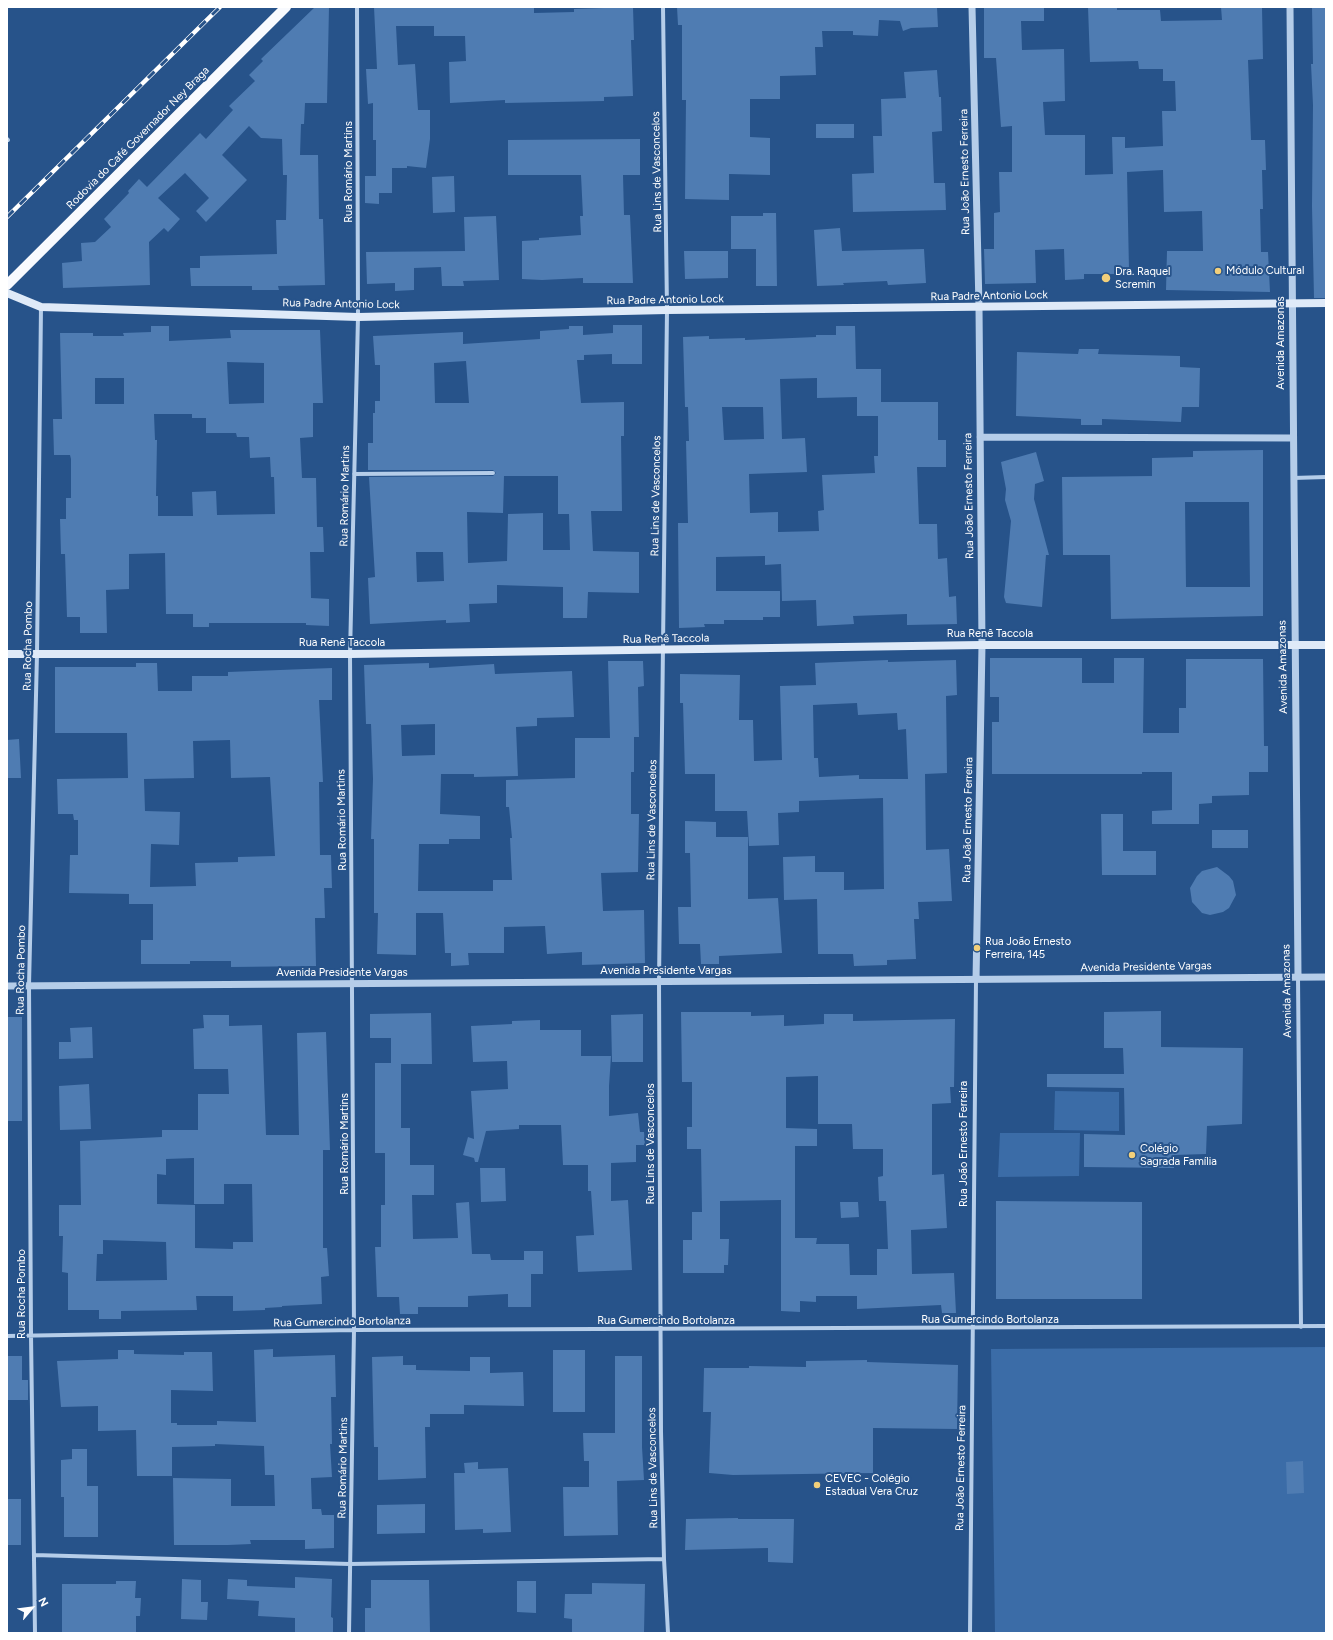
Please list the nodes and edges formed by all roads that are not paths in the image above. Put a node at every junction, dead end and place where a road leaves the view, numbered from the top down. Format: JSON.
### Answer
{"nodes":[{"id":1,"x":286,"y":7,"type":"edge"},
{"id":2,"x":357,"y":7,"type":"edge"},
{"id":3,"x":663,"y":7,"type":"edge"},
{"id":4,"x":972,"y":7,"type":"edge"},
{"id":5,"x":1290,"y":7,"type":"edge"},
{"id":6,"x":7,"y":285,"type":"edge"},
{"id":7,"x":7,"y":292,"type":"edge"},
{"id":8,"x":1292,"y":303,"type":"junction"},
{"id":9,"x":1326,"y":303,"type":"edge"},
{"id":10,"x":41,"y":307,"type":"junction"},
{"id":11,"x":979,"y":307,"type":"junction"},
{"id":12,"x":668,"y":310,"type":"junction"},
{"id":13,"x":358,"y":317,"type":"junction"},
{"id":14,"x":980,"y":437,"type":"junction"},
{"id":15,"x":1293,"y":438,"type":"junction"},
{"id":16,"x":493,"y":473,"type":"dead end"},
{"id":17,"x":354,"y":474,"type":"junction"},
{"id":18,"x":1326,"y":477,"type":"edge"},
{"id":19,"x":1293,"y":478,"type":"junction"},
{"id":20,"x":1294,"y":644,"type":"junction"},
{"id":21,"x":982,"y":645,"type":"junction"},
{"id":22,"x":1326,"y":645,"type":"edge"},
{"id":23,"x":663,"y":651,"type":"junction"},
{"id":24,"x":7,"y":654,"type":"edge"},
{"id":25,"x":37,"y":654,"type":"junction"},
{"id":26,"x":350,"y":654,"type":"junction"},
{"id":27,"x":1298,"y":976,"type":"junction"},
{"id":28,"x":1326,"y":977,"type":"edge"},
{"id":29,"x":976,"y":980,"type":"junction"},
{"id":30,"x":659,"y":982,"type":"junction"},
{"id":31,"x":353,"y":983,"type":"junction"},
{"id":32,"x":29,"y":985,"type":"junction"},
{"id":33,"x":7,"y":986,"type":"edge"},
{"id":34,"x":1326,"y":1326,"type":"edge"},
{"id":35,"x":1301,"y":1327,"type":"junction"},
{"id":36,"x":973,"y":1329,"type":"junction"},
{"id":37,"x":354,"y":1330,"type":"junction"},
{"id":38,"x":661,"y":1330,"type":"junction"},
{"id":39,"x":31,"y":1335,"type":"junction"},
{"id":40,"x":7,"y":1336,"type":"edge"},
{"id":41,"x":34,"y":1555,"type":"junction"},
{"id":42,"x":664,"y":1559,"type":"junction"},
{"id":43,"x":350,"y":1564,"type":"junction"},
{"id":44,"x":35,"y":1633,"type":"edge"},
{"id":45,"x":350,"y":1633,"type":"edge"},
{"id":46,"x":668,"y":1633,"type":"edge"},
{"id":47,"x":970,"y":1633,"type":"edge"}],
"edges":[{"from":1,"to":6,"type":"main road","name":"Rodovia do Café Governador Ney Braga"},
{"from":2,"to":13,"type":"street","name":"Rua Romário Martins"},
{"from":3,"to":12,"type":"street","name":"Rua Lins de Vasconcelos"},
{"from":4,"to":11,"type":"street","name":"Rua João Ernesto Ferreira"},
{"from":5,"to":8,"type":"street","name":"Avenida Amazonas"},
{"from":7,"to":10,"type":"main road","name":"Rua Padre Antonio Lock"},
{"from":8,"to":9,"type":"main road","name":"Rua Padre Antonio Lock"},
{"from":8,"to":11,"type":"main road","name":"Rua Padre Antonio Lock"},
{"from":8,"to":15,"type":"street","name":"Avenida Amazonas"},
{"from":10,"to":13,"type":"main road","name":"Rua Padre Antonio Lock"},
{"from":10,"to":25,"type":"street","name":"Rua Rocha Pombo"},
{"from":11,"to":12,"type":"main road","name":"Rua Padre Antonio Lock"},
{"from":11,"to":14,"type":"street","name":"Rua João Ernesto Ferreira"},
{"from":12,"to":13,"type":"main road","name":"Rua Padre Antonio Lock"},
{"from":12,"to":23,"type":"street","name":"Rua Lins de Vasconcelos"},
{"from":13,"to":17,"type":"street","name":"Rua Romário Martins"},
{"from":14,"to":15,"type":"street"},
{"from":14,"to":21,"type":"street","name":"Rua João Ernesto Ferreira"},
{"from":15,"to":19,"type":"street","name":"Avenida Amazonas"},
{"from":16,"to":17,"type":"street"},
{"from":17,"to":26,"type":"street","name":"Rua Romário Martins"},
{"from":18,"to":19,"type":"street"},
{"from":19,"to":20,"type":"street","name":"Avenida Amazonas"},
{"from":20,"to":21,"type":"main road","name":"Rua Renê Taccola"},
{"from":20,"to":22,"type":"main road","name":"Rua Renê Taccola"},
{"from":20,"to":27,"type":"street","name":"Avenida Amazonas"},
{"from":21,"to":23,"type":"main road","name":"Rua Renê Taccola"},
{"from":21,"to":29,"type":"street","name":"Rua João Ernesto Ferreira"},
{"from":23,"to":26,"type":"main road","name":"Rua Renê Taccola"},
{"from":23,"to":30,"type":"street","name":"Rua Lins de Vasconcelos"},
{"from":24,"to":25,"type":"main road","name":"Rua Renê Taccola"},
{"from":25,"to":26,"type":"main road","name":"Rua Renê Taccola"},
{"from":25,"to":32,"type":"street","name":"Rua Rocha Pombo"},
{"from":26,"to":31,"type":"street","name":"Rua Romário Martins"},
{"from":27,"to":28,"type":"street","name":"Avenida Presidente Vargas"},
{"from":27,"to":29,"type":"street","name":"Avenida Presidente Vargas"},
{"from":27,"to":35,"type":"street","name":"Avenida Amazonas"},
{"from":29,"to":30,"type":"street","name":"Avenida Presidente Vargas"},
{"from":29,"to":36,"type":"street","name":"Rua João Ernesto Ferreira"},
{"from":30,"to":31,"type":"street","name":"Avenida Presidente Vargas"},
{"from":30,"to":38,"type":"street","name":"Rua Lins de Vasconcelos"},
{"from":31,"to":32,"type":"street","name":"Avenida Presidente Vargas"},
{"from":31,"to":37,"type":"street","name":"Rua Romário Martins"},
{"from":32,"to":33,"type":"street","name":"Avenida Presidente Vargas"},
{"from":32,"to":39,"type":"street","name":"Rua Rocha Pombo"},
{"from":34,"to":35,"type":"street","name":"Rua Gumercindo Bortolanza"},
{"from":35,"to":36,"type":"street","name":"Rua Gumercindo Bortolanza"},
{"from":36,"to":38,"type":"street","name":"Rua Gumercindo Bortolanza"},
{"from":36,"to":47,"type":"street","name":"Rua João Ernesto Ferreira"},
{"from":37,"to":38,"type":"street","name":"Rua Gumercindo Bortolanza"},
{"from":37,"to":39,"type":"street","name":"Rua Gumercindo Bortolanza"},
{"from":37,"to":43,"type":"street","name":"Rua Romário Martins"},
{"from":38,"to":42,"type":"street","name":"Rua Lins de Vasconcelos"},
{"from":39,"to":40,"type":"street","name":"Rua Gumercindo Bortolanza"},
{"from":39,"to":41,"type":"street","name":"Rua Rocha Pombo"},
{"from":41,"to":43,"type":"street"},
{"from":41,"to":44,"type":"street","name":"Rua Rocha Pombo"},
{"from":42,"to":43,"type":"street"},
{"from":42,"to":46,"type":"street","name":"Rua Lins de Vasconcelos"},
{"from":43,"to":45,"type":"street","name":"Rua Romário Martins"}]}
